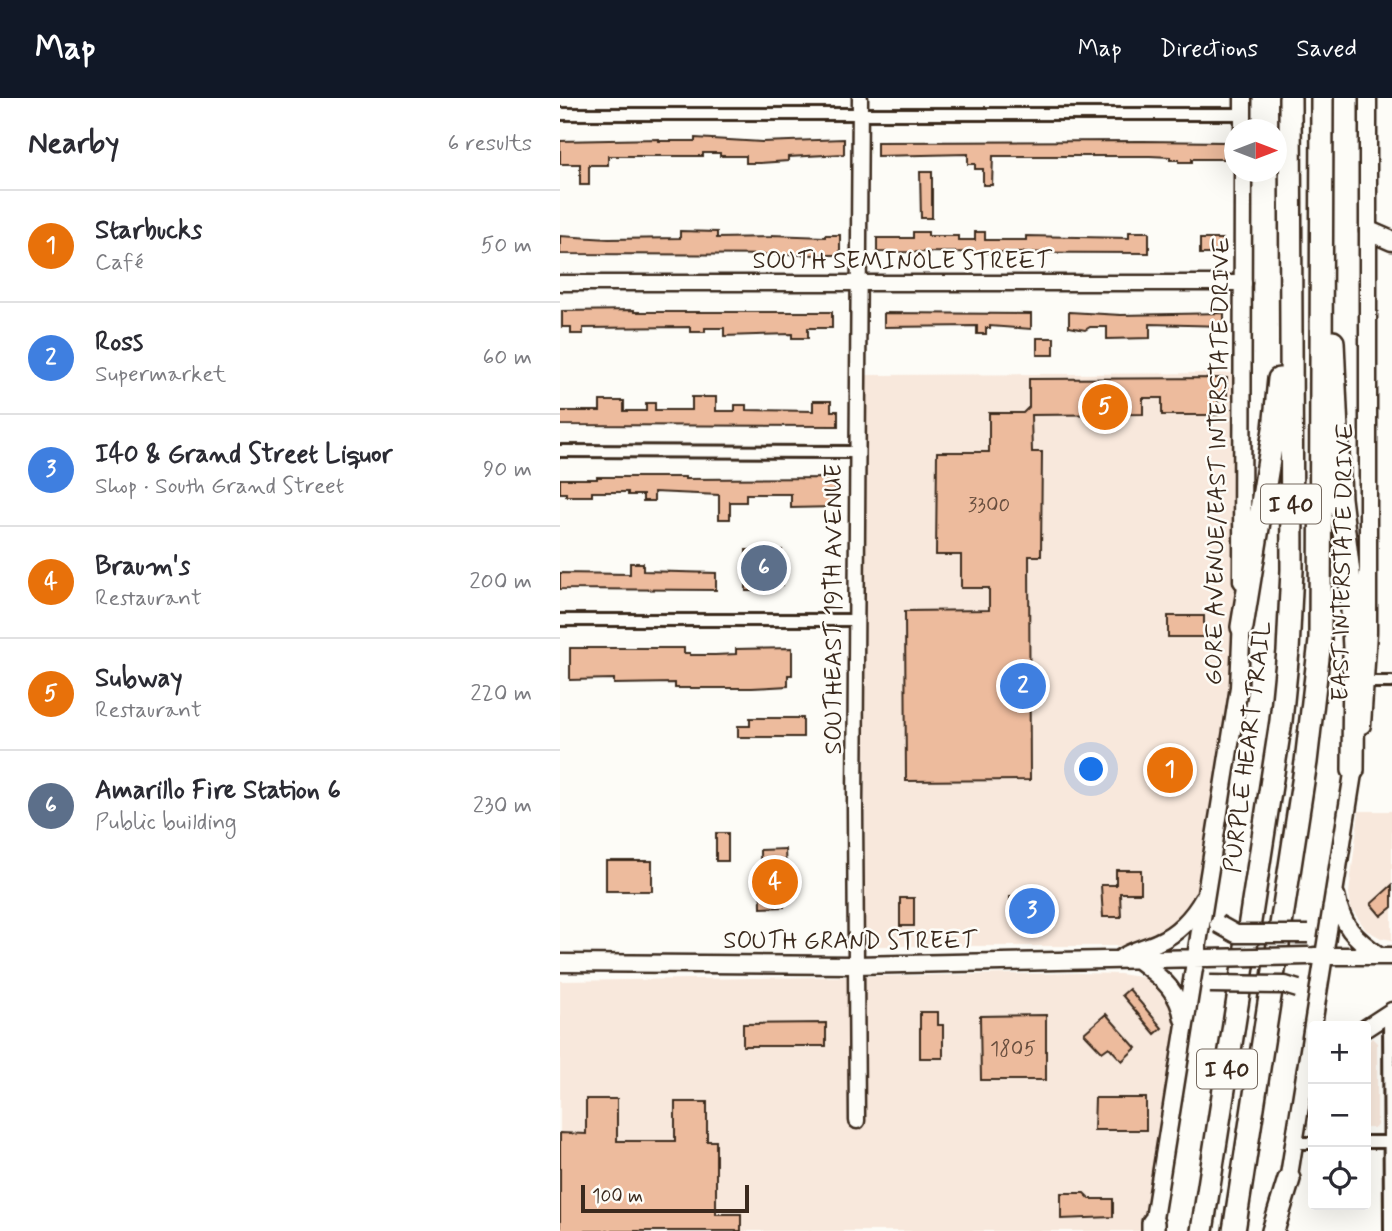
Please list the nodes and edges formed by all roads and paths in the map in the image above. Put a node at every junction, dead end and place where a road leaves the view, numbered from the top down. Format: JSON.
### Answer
{"nodes":[{"id":1,"x":860,"y":98,"type":"edge"},
{"id":2,"x":1290,"y":98,"type":"edge"},
{"id":3,"x":1322,"y":98,"type":"edge"},
{"id":4,"x":1368,"y":98,"type":"edge"},
{"id":5,"x":560,"y":114,"type":"edge"},
{"id":6,"x":860,"y":114,"type":"junction"},
{"id":7,"x":1243,"y":114,"type":"edge"},
{"id":8,"x":1243,"y":182,"type":"edge"},
{"id":9,"x":1369,"y":231,"type":"junction"},
{"id":10,"x":1392,"y":241,"type":"edge"},
{"id":11,"x":1320,"y":260,"type":"junction"},
{"id":12,"x":560,"y":283,"type":"edge"},
{"id":13,"x":858,"y":283,"type":"junction"},
{"id":14,"x":1244,"y":283,"type":"junction"},
{"id":15,"x":1291,"y":293,"type":"junction"},
{"id":16,"x":560,"y":451,"type":"edge"},
{"id":17,"x":856,"y":452,"type":"junction"},
{"id":18,"x":560,"y":620,"type":"edge"},
{"id":19,"x":856,"y":620,"type":"junction"},
{"id":20,"x":1242,"y":626,"type":"junction"},
{"id":21,"x":1366,"y":682,"type":"junction"},
{"id":22,"x":1392,"y":682,"type":"edge"},
{"id":23,"x":1353,"y":769,"type":"junction"},
{"id":24,"x":1335,"y":886,"type":"junction"},
{"id":25,"x":1206,"y":899,"type":"junction"},
{"id":26,"x":1329,"y":919,"type":"junction"},
{"id":27,"x":1316,"y":956,"type":"junction"},
{"id":28,"x":1386,"y":956,"type":"edge"},
{"id":29,"x":1201,"y":958,"type":"junction"},
{"id":30,"x":1119,"y":960,"type":"junction"},
{"id":31,"x":1137,"y":960,"type":"junction"},
{"id":32,"x":560,"y":963,"type":"edge"},
{"id":33,"x":854,"y":965,"type":"junction"},
{"id":34,"x":1189,"y":997,"type":"junction"},
{"id":35,"x":1391,"y":1012,"type":"edge"},
{"id":36,"x":1314,"y":1018,"type":"junction"},
{"id":37,"x":1371,"y":1025,"type":"edge"},
{"id":38,"x":1184,"y":1028,"type":"junction"},
{"id":39,"x":1308,"y":1084,"type":"edge"},
{"id":40,"x":1302,"y":1092,"type":"junction"},
{"id":41,"x":857,"y":1121,"type":"dead end"},
{"id":42,"x":1371,"y":1142,"type":"edge"},
{"id":43,"x":1391,"y":1142,"type":"edge"},
{"id":44,"x":1294,"y":1143,"type":"junction"},
{"id":45,"x":1308,"y":1143,"type":"edge"},
{"id":46,"x":1289,"y":1179,"type":"junction"},
{"id":47,"x":1153,"y":1228,"type":"edge"},
{"id":48,"x":1202,"y":1231,"type":"edge"},
{"id":49,"x":1234,"y":1231,"type":"edge"},
{"id":50,"x":1273,"y":1231,"type":"edge"},
{"id":51,"x":1280,"y":1231,"type":"edge"},
{"id":52,"x":1390,"y":1231,"type":"edge"}],
"edges":[{"from":1,"to":6,"type":"street","name":"SOUTHEAST 19TH AVENUE"},
{"from":2,"to":15,"type":"highway","name":"PURPLE HEART TRAIL","number":"I 40"},
{"from":3,"to":11,"type":"highway","number":"I 40"},
{"from":4,"to":9,"type":"main road","name":"EAST INTERSTATE DRIVE"},
{"from":5,"to":6,"type":"street"},
{"from":6,"to":7,"type":"street"},
{"from":6,"to":13,"type":"street","name":"SOUTHEAST 19TH AVENUE"},
{"from":8,"to":14,"type":"main road","name":"GORE AVENUE/EAST INTERSTATE DRIVE"},
{"from":9,"to":10,"type":"main road"},
{"from":9,"to":21,"type":"main road","name":"EAST INTERSTATE DRIVE"},
{"from":11,"to":23,"type":"highway"},
{"from":11,"to":49,"type":"highway","number":"I 40"},
{"from":12,"to":13,"type":"street","name":"SOUTH SEMINOLE STREET"},
{"from":13,"to":14,"type":"street","name":"SOUTH SEMINOLE STREET"},
{"from":13,"to":17,"type":"street","name":"SOUTHEAST 19TH AVENUE"},
{"from":14,"to":20,"type":"main road","name":"GORE AVENUE/EAST INTERSTATE DRIVE"},
{"from":15,"to":20,"type":"highway"},
{"from":15,"to":48,"type":"highway","name":"PURPLE HEART TRAIL","number":"I 40"},
{"from":16,"to":17,"type":"street"},
{"from":17,"to":19,"type":"street","name":"SOUTHEAST 19TH AVENUE"},
{"from":18,"to":19,"type":"street"},
{"from":19,"to":33,"type":"street","name":"SOUTHEAST 19TH AVENUE"},
{"from":20,"to":25,"type":"main road","name":"GORE AVENUE/EAST INTERSTATE DRIVE"},
{"from":21,"to":22,"type":"street"},
{"from":21,"to":23,"type":"main road","name":"EAST INTERSTATE DRIVE"},
{"from":23,"to":24,"type":"main road","name":"EAST INTERSTATE DRIVE"},
{"from":24,"to":26,"type":"main road","name":"EAST INTERSTATE DRIVE"},
{"from":24,"to":28,"type":"main road"},
{"from":25,"to":26,"type":"main road","bridge":true},
{"from":25,"to":29,"type":"main road","name":"GORE AVENUE/EAST INTERSTATE DRIVE"},
{"from":25,"to":30,"type":"main road"},
{"from":26,"to":27,"type":"main road","name":"EAST INTERSTATE DRIVE"},
{"from":27,"to":28,"type":"main road","name":"SOUTH GRAND STREET"},
{"from":27,"to":29,"type":"main road","name":"SOUTH GRAND STREET","bridge":true},
{"from":27,"to":36,"type":"main road","name":"EAST INTERSTATE DRIVE"},
{"from":29,"to":31,"type":"main road","name":"SOUTH GRAND STREET"},
{"from":29,"to":34,"type":"main road"},
{"from":30,"to":31,"type":"main road","name":"SOUTH GRAND STREET"},
{"from":30,"to":33,"type":"main road","name":"SOUTH GRAND STREET"},
{"from":31,"to":38,"type":"main road"},
{"from":32,"to":33,"type":"main road","name":"SOUTH GRAND STREET"},
{"from":33,"to":41,"type":"street","name":"SOUTHEAST 19TH AVENUE"},
{"from":34,"to":36,"type":"main road","bridge":true},
{"from":34,"to":38,"type":"main road"},
{"from":35,"to":37,"type":"main road"},
{"from":35,"to":43,"type":"street"},
{"from":36,"to":40,"type":"main road","name":"EAST INTERSTATE DRIVE"},
{"from":38,"to":47,"type":"main road"},
{"from":39,"to":40,"type":"main road"},
{"from":40,"to":44,"type":"main road","name":"EAST INTERSTATE DRIVE"},
{"from":42,"to":43,"type":"street"},
{"from":43,"to":52,"type":"street"},
{"from":44,"to":45,"type":"street"},
{"from":44,"to":46,"type":"main road","name":"EAST INTERSTATE DRIVE"},
{"from":46,"to":50,"type":"highway"},
{"from":46,"to":51,"type":"main road","name":"EAST INTERSTATE DRIVE"}]}
